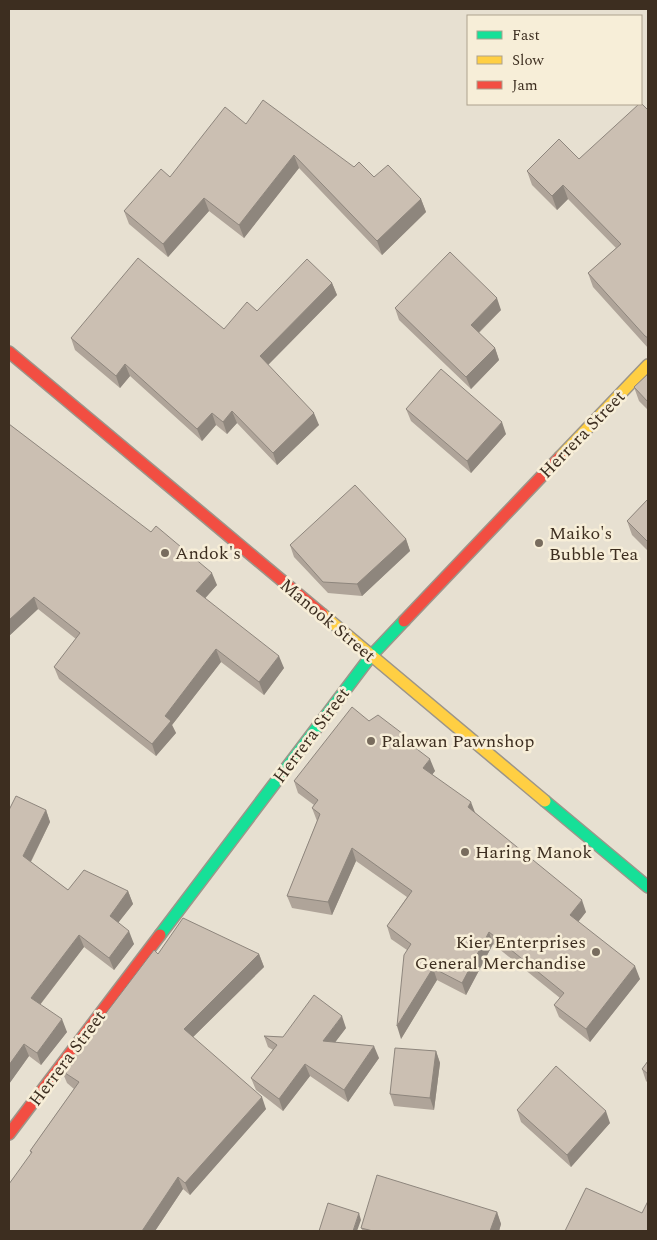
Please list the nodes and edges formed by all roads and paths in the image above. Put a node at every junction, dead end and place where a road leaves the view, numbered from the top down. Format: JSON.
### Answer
{"nodes":[{"id":1,"x":9,"y":352,"type":"edge"},
{"id":2,"x":648,"y":365,"type":"edge"},
{"id":3,"x":371,"y":656,"type":"junction"},
{"id":4,"x":648,"y":886,"type":"edge"},
{"id":5,"x":9,"y":1134,"type":"edge"}],
"edges":[{"from":1,"to":3,"type":"street","name":"Manook Street"},
{"from":2,"to":3,"type":"street","name":"Herrera Street"},
{"from":3,"to":4,"type":"street","name":"Manook Street"},
{"from":3,"to":5,"type":"street","name":"Herrera Street"}]}
